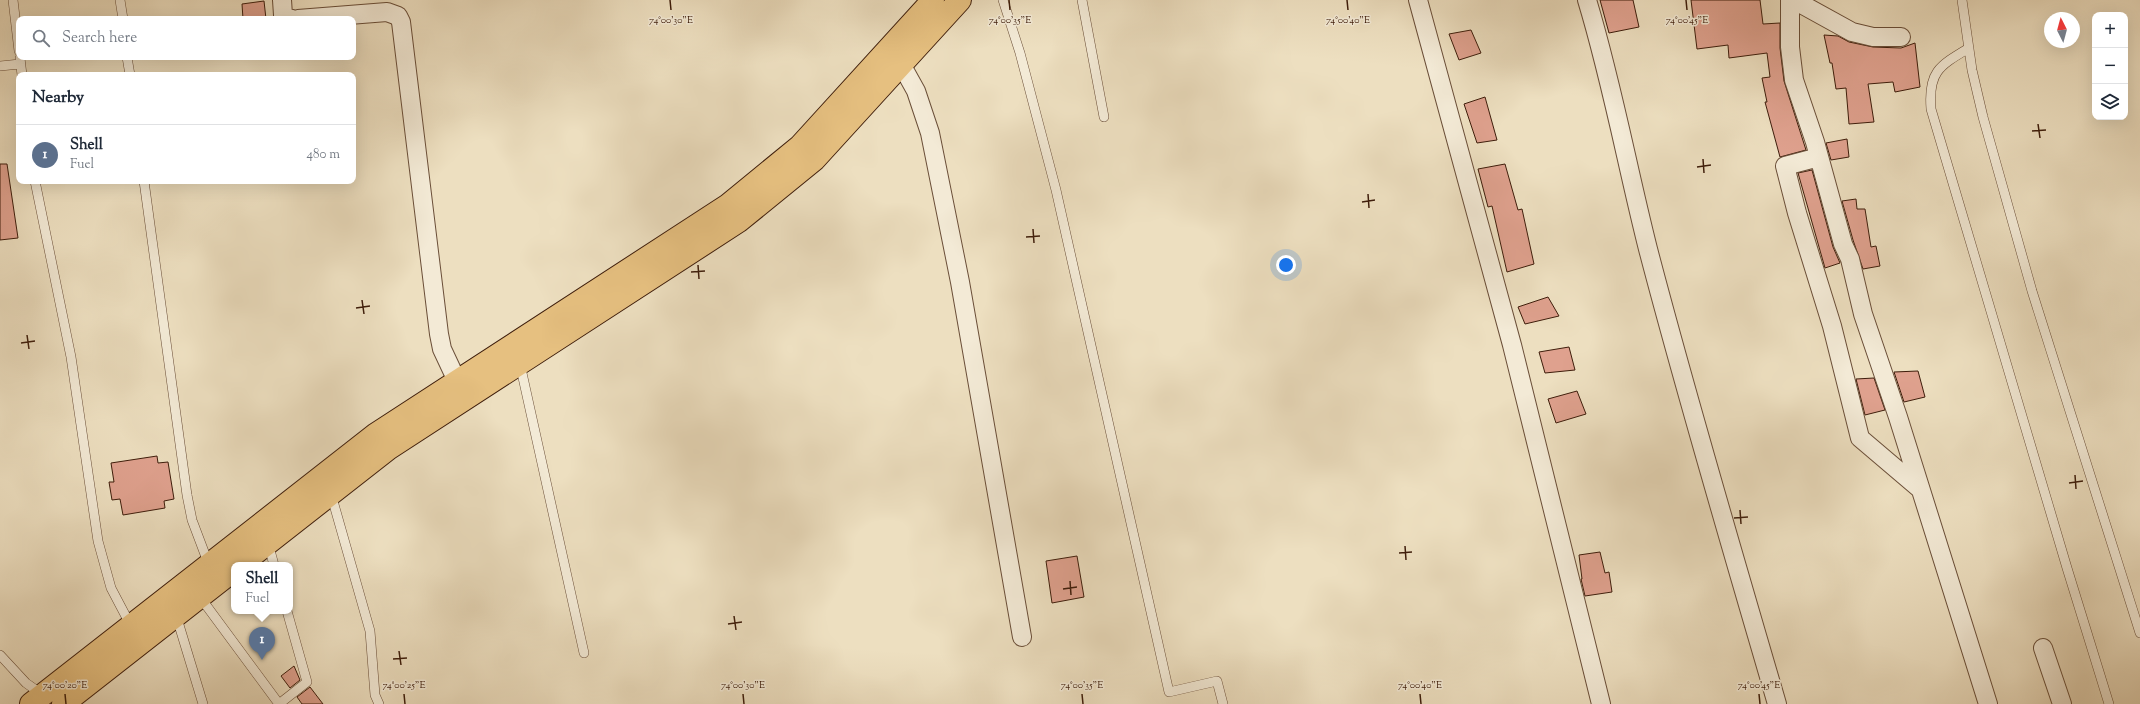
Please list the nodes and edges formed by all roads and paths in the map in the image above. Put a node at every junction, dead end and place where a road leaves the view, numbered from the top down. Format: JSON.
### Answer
{"nodes":[{"id":1,"x":13,"y":0,"type":"edge"},
{"id":2,"x":120,"y":0,"type":"edge"},
{"id":3,"x":282,"y":0,"type":"edge"},
{"id":4,"x":933,"y":0,"type":"edge"},
{"id":5,"x":960,"y":0,"type":"edge"},
{"id":6,"x":1003,"y":0,"type":"edge"},
{"id":7,"x":1082,"y":0,"type":"edge"},
{"id":8,"x":1418,"y":0,"type":"edge"},
{"id":9,"x":1587,"y":0,"type":"edge"},
{"id":10,"x":1790,"y":0,"type":"edge"},
{"id":11,"x":1794,"y":0,"type":"edge"},
{"id":12,"x":1962,"y":0,"type":"edge"},
{"id":13,"x":364,"y":7,"type":"edge"},
{"id":14,"x":123,"y":16,"type":"edge"},
{"id":15,"x":285,"y":16,"type":"edge"},
{"id":16,"x":314,"y":16,"type":"edge"},
{"id":17,"x":16,"y":26,"type":"edge"},
{"id":18,"x":1901,"y":37,"type":"dead end"},
{"id":19,"x":1969,"y":48,"type":"junction"},
{"id":20,"x":128,"y":60,"type":"edge"},
{"id":21,"x":20,"y":61,"type":"edge"},
{"id":22,"x":901,"y":64,"type":"junction"},
{"id":23,"x":0,"y":66,"type":"edge"},
{"id":24,"x":22,"y":72,"type":"edge"},
{"id":25,"x":130,"y":72,"type":"edge"},
{"id":26,"x":1104,"y":117,"type":"dead end"},
{"id":27,"x":1819,"y":157,"type":"junction"},
{"id":28,"x":35,"y":184,"type":"edge"},
{"id":29,"x":144,"y":184,"type":"edge"},
{"id":30,"x":520,"y":364,"type":"junction"},
{"id":31,"x":457,"y":381,"type":"junction"},
{"id":32,"x":1920,"y":489,"type":"junction"},
{"id":33,"x":331,"y":494,"type":"junction"},
{"id":34,"x":268,"y":543,"type":"junction"},
{"id":35,"x":244,"y":562,"type":"edge"},
{"id":36,"x":273,"y":562,"type":"edge"},
{"id":37,"x":209,"y":565,"type":"junction"},
{"id":38,"x":231,"y":572,"type":"edge"},
{"id":39,"x":200,"y":597,"type":"junction"},
{"id":40,"x":288,"y":614,"type":"edge"},
{"id":41,"x":176,"y":615,"type":"junction"},
{"id":42,"x":131,"y":626,"type":"junction"},
{"id":43,"x":2140,"y":634,"type":"edge"},
{"id":44,"x":1022,"y":637,"type":"dead end"},
{"id":45,"x":2043,"y":648,"type":"dead end"},
{"id":46,"x":584,"y":653,"type":"dead end"},
{"id":47,"x":0,"y":655,"type":"edge"},
{"id":48,"x":1980,"y":680,"type":"junction"},
{"id":49,"x":37,"y":700,"type":"edge"},
{"id":50,"x":63,"y":704,"type":"edge"},
{"id":51,"x":203,"y":704,"type":"edge"},
{"id":52,"x":378,"y":704,"type":"edge"},
{"id":53,"x":1223,"y":704,"type":"edge"},
{"id":54,"x":1601,"y":704,"type":"edge"},
{"id":55,"x":1778,"y":704,"type":"edge"},
{"id":56,"x":1973,"y":704,"type":"edge"},
{"id":57,"x":1988,"y":704,"type":"edge"},
{"id":58,"x":2062,"y":704,"type":"edge"},
{"id":59,"x":2109,"y":704,"type":"edge"}],
"edges":[{"from":1,"to":17,"type":"lane"},
{"from":2,"to":14,"type":"lane"},
{"from":3,"to":15,"type":"street"},
{"from":4,"to":31,"type":"highway"},
{"from":5,"to":22,"type":"highway"},
{"from":6,"to":53,"type":"lane"},
{"from":7,"to":26,"type":"lane"},
{"from":8,"to":54,"type":"street"},
{"from":9,"to":55,"type":"street"},
{"from":10,"to":27,"type":"street"},
{"from":11,"to":18,"type":"street"},
{"from":12,"to":19,"type":"lane"},
{"from":13,"to":16,"type":"street"},
{"from":13,"to":31,"type":"street"},
{"from":19,"to":43,"type":"lane"},
{"from":19,"to":59,"type":"lane"},
{"from":20,"to":25,"type":"lane"},
{"from":21,"to":23,"type":"lane"},
{"from":21,"to":24,"type":"lane"},
{"from":22,"to":30,"type":"highway"},
{"from":22,"to":44,"type":"street"},
{"from":27,"to":32,"type":"street"},
{"from":27,"to":32,"type":"street"},
{"from":28,"to":42,"type":"lane"},
{"from":29,"to":37,"type":"lane"},
{"from":30,"to":33,"type":"highway"},
{"from":30,"to":46,"type":"lane"},
{"from":31,"to":37,"type":"highway"},
{"from":32,"to":48,"type":"street"},
{"from":33,"to":34,"type":"highway"},
{"from":33,"to":52,"type":"lane"},
{"from":34,"to":35,"type":"highway"},
{"from":34,"to":36,"type":"lane"},
{"from":37,"to":42,"type":"highway"},
{"from":38,"to":39,"type":"highway"},
{"from":39,"to":40,"type":"lane"},
{"from":39,"to":41,"type":"highway"},
{"from":41,"to":50,"type":"highway"},
{"from":41,"to":51,"type":"lane"},
{"from":42,"to":49,"type":"highway"},
{"from":45,"to":58,"type":"street"},
{"from":47,"to":49,"type":"lane"},
{"from":48,"to":56,"type":"street"},
{"from":48,"to":57,"type":"street"}]}
